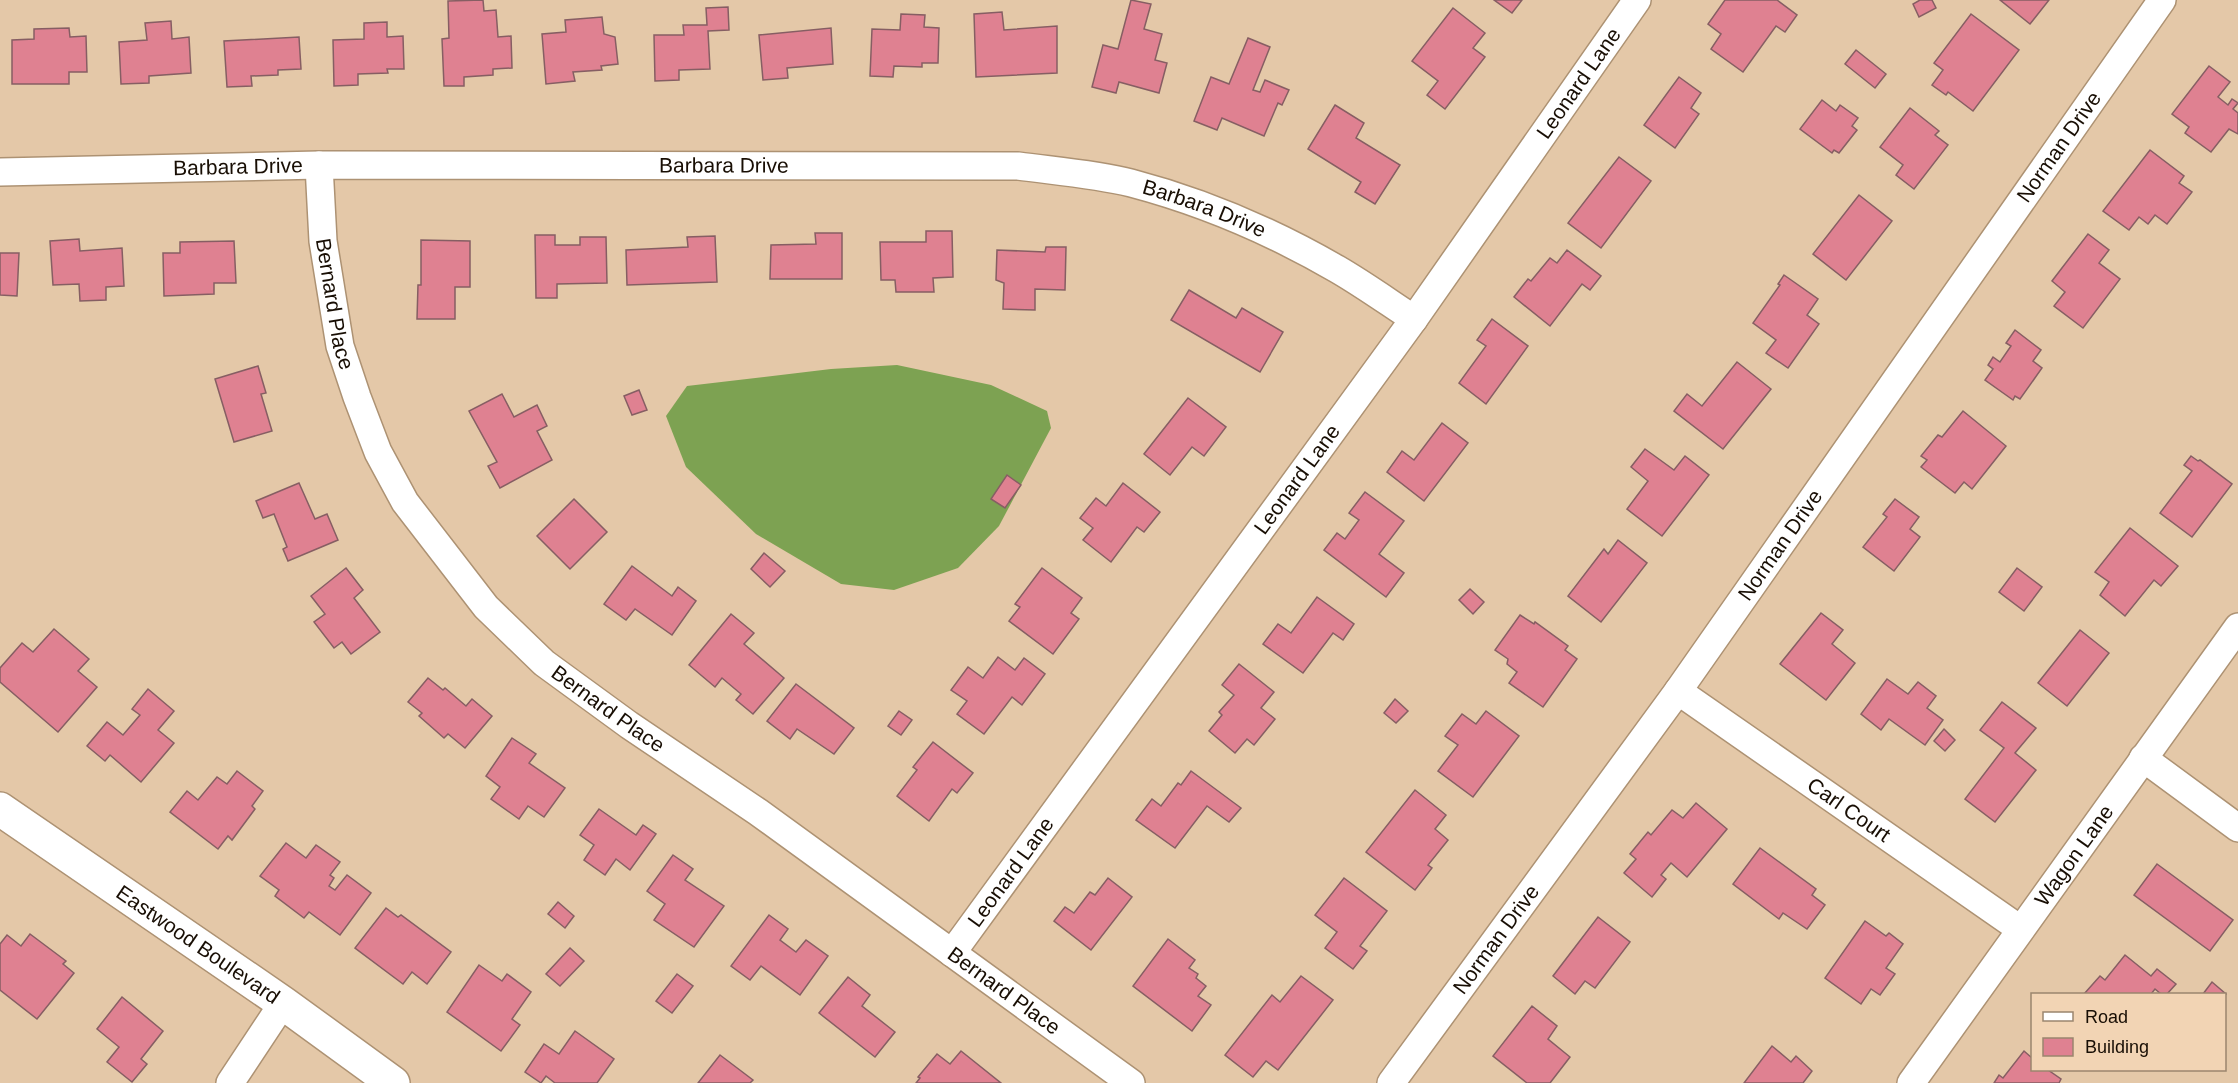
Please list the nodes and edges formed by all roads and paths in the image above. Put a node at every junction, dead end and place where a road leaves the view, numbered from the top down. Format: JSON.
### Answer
{"nodes":[{"id":1,"x":1637,"y":0,"type":"edge"},
{"id":2,"x":2162,"y":0,"type":"edge"},
{"id":3,"x":319,"y":165,"type":"junction"},
{"id":4,"x":0,"y":172,"type":"edge"},
{"id":5,"x":1414,"y":319,"type":"junction"},
{"id":6,"x":2238,"y":627,"type":"edge"},
{"id":7,"x":1678,"y":691,"type":"junction"},
{"id":8,"x":2143,"y":758,"type":"junction"},
{"id":9,"x":0,"y":809,"type":"edge"},
{"id":10,"x":2238,"y":828,"type":"edge"},
{"id":11,"x":2020,"y":929,"type":"junction"},
{"id":12,"x":951,"y":953,"type":"junction"},
{"id":13,"x":284,"y":1003,"type":"junction"},
{"id":14,"x":230,"y":1083,"type":"edge"},
{"id":15,"x":393,"y":1083,"type":"edge"},
{"id":16,"x":1131,"y":1083,"type":"edge"},
{"id":17,"x":1391,"y":1083,"type":"edge"},
{"id":18,"x":1911,"y":1083,"type":"edge"}],
"edges":[{"from":1,"to":5,"type":"street","name":"Leonard Lane"},
{"from":2,"to":7,"type":"street","name":"Norman Drive"},
{"from":3,"to":4,"type":"street","name":"Barbara Drive"},
{"from":3,"to":5,"type":"street","name":"Barbara Drive"},
{"from":3,"to":12,"type":"street","name":"Bernard Place"},
{"from":5,"to":12,"type":"street","name":"Leonard Lane"},
{"from":6,"to":8,"type":"street","name":"Wagon Lane"},
{"from":7,"to":11,"type":"street","name":"Carl Court"},
{"from":7,"to":17,"type":"street","name":"Norman Drive"},
{"from":8,"to":10,"type":"street"},
{"from":8,"to":11,"type":"street","name":"Wagon Lane"},
{"from":9,"to":13,"type":"street","name":"Eastwood Boulevard"},
{"from":11,"to":18,"type":"street","name":"Wagon Lane"},
{"from":12,"to":16,"type":"street","name":"Bernard Place"},
{"from":13,"to":14,"type":"street"},
{"from":13,"to":15,"type":"street","name":"Eastwood Boulevard"}]}
